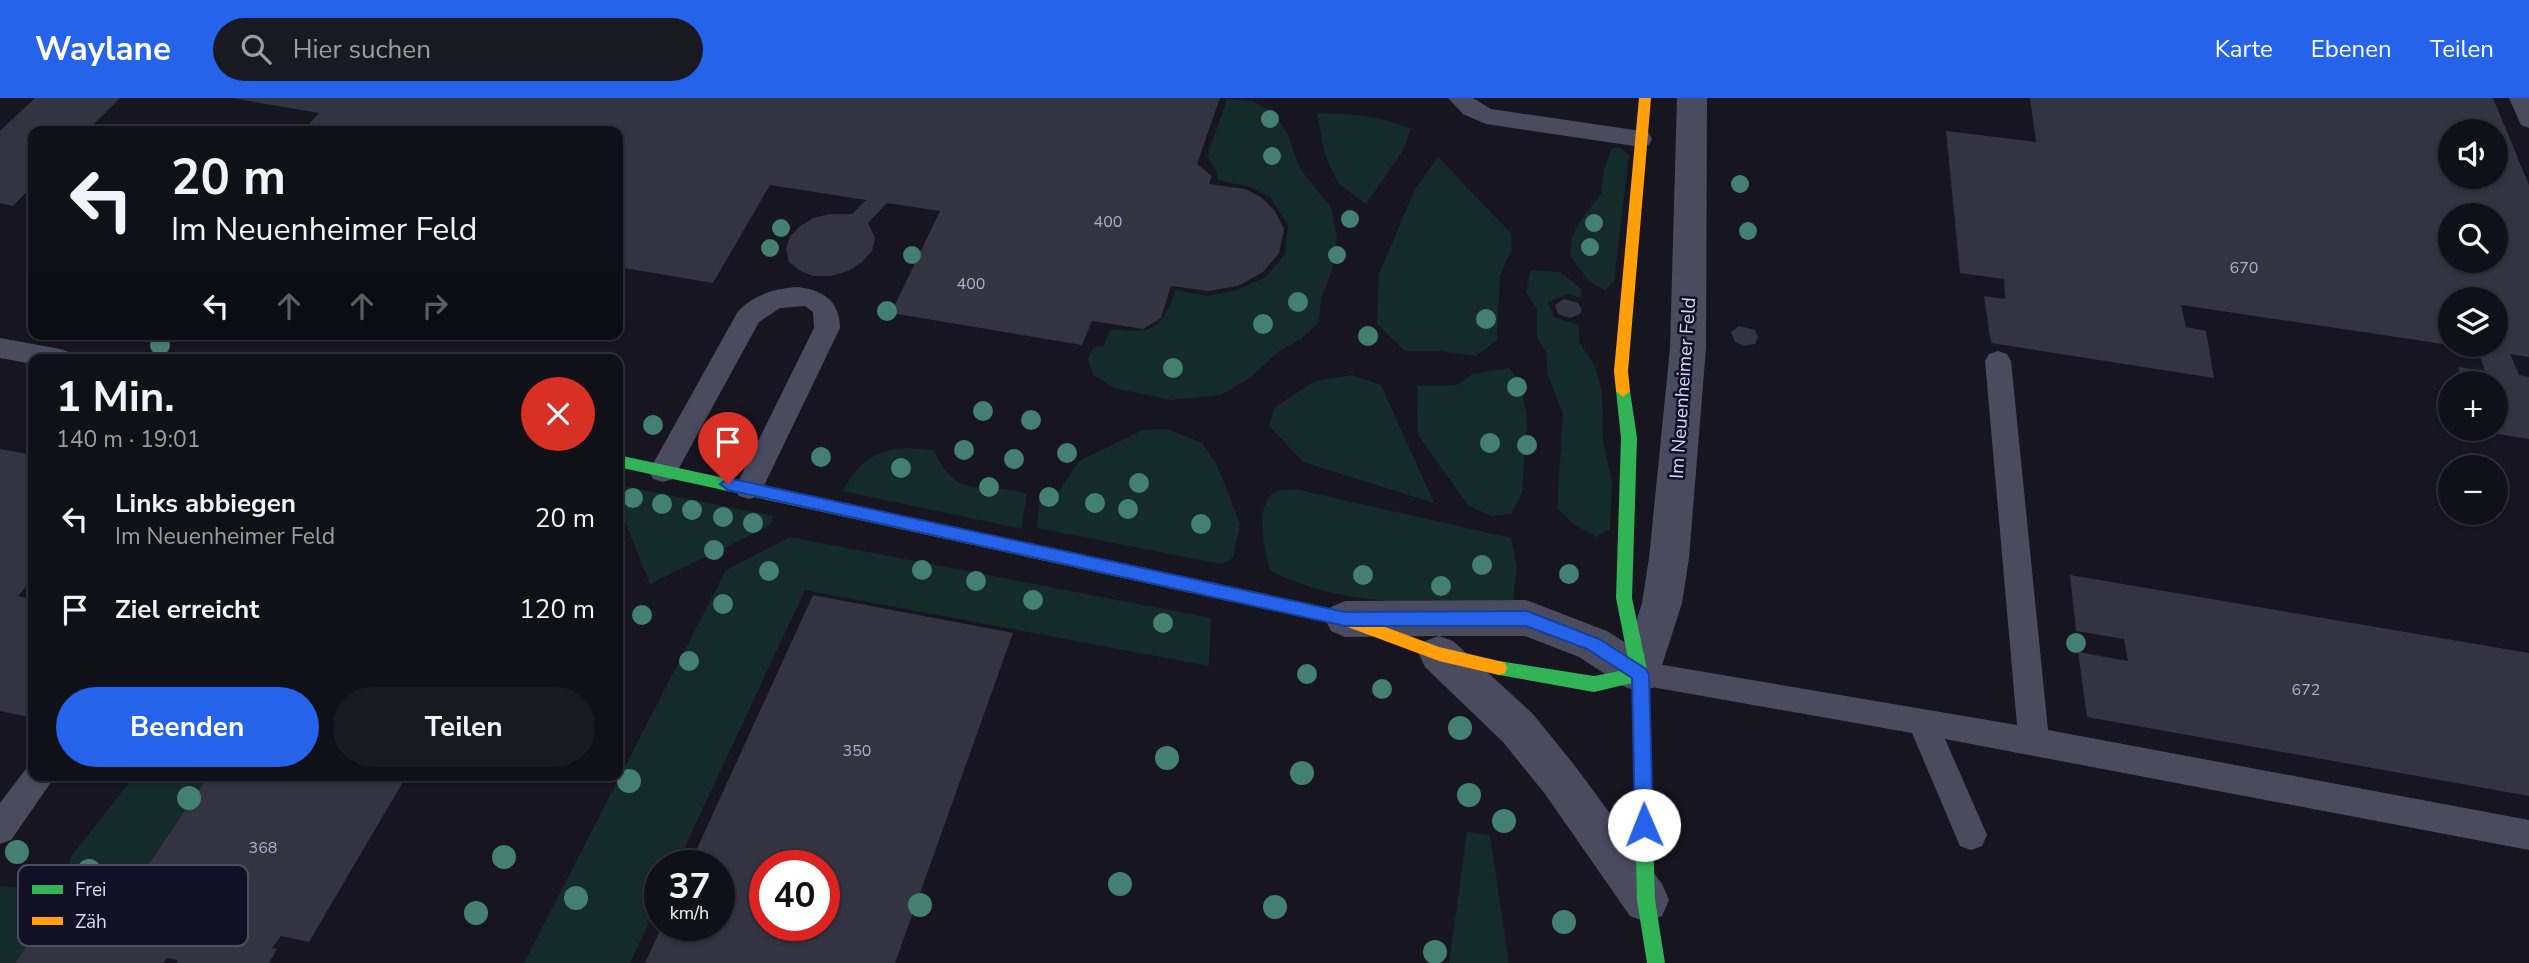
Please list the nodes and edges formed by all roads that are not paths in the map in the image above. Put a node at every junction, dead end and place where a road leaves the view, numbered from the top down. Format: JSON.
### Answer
{"nodes":[{"id":1,"x":1459,"y":98,"type":"edge"},
{"id":2,"x":1645,"y":98,"type":"edge"},
{"id":3,"x":1692,"y":98,"type":"edge"},
{"id":4,"x":2520,"y":98,"type":"edge"},
{"id":5,"x":2529,"y":120,"type":"edge"},
{"id":6,"x":1641,"y":139,"type":"junction"},
{"id":7,"x":0,"y":348,"type":"edge"},
{"id":8,"x":33,"y":354,"type":"edge"},
{"id":9,"x":1998,"y":361,"type":"dead end"},
{"id":10,"x":623,"y":462,"type":"edge"},
{"id":11,"x":663,"y":471,"type":"junction"},
{"id":12,"x":749,"y":488,"type":"junction"},
{"id":13,"x":1345,"y":619,"type":"junction"},
{"id":14,"x":1438,"y":654,"type":"junction"},
{"id":15,"x":1640,"y":674,"type":"junction"},
{"id":16,"x":1922,"y":721,"type":"junction"},
{"id":17,"x":2034,"y":742,"type":"junction"},
{"id":18,"x":36,"y":781,"type":"edge"},
{"id":19,"x":0,"y":829,"type":"edge"},
{"id":20,"x":1970,"y":835,"type":"dead end"},
{"id":21,"x":2529,"y":835,"type":"edge"},
{"id":22,"x":1646,"y":900,"type":"junction"},
{"id":23,"x":1656,"y":963,"type":"edge"}],
"edges":[{"from":1,"to":6,"type":"lane"},
{"from":2,"to":6,"type":"street","name":"Im Neuenheimer Feld"},
{"from":3,"to":15,"type":"street","name":"Im Neuenheimer Feld"},
{"from":4,"to":5,"type":"lane"},
{"from":6,"to":15,"type":"street","name":"Im Neuenheimer Feld"},
{"from":7,"to":8,"type":"lane"},
{"from":9,"to":17,"type":"lane"},
{"from":10,"to":11,"type":"street","name":"Im Neuenheimer Feld"},
{"from":11,"to":12,"type":"street","name":"Im Neuenheimer Feld"},
{"from":11,"to":12,"type":"lane"},
{"from":12,"to":13,"type":"street","name":"Im Neuenheimer Feld"},
{"from":13,"to":14,"type":"street","name":"Im Neuenheimer Feld"},
{"from":13,"to":15,"type":"street","name":"Im Neuenheimer Feld"},
{"from":14,"to":15,"type":"street","name":"Im Neuenheimer Feld"},
{"from":14,"to":22,"type":"street","name":"Im Neuenheimer Feld"},
{"from":15,"to":16,"type":"lane"},
{"from":15,"to":22,"type":"street","name":"Im Neuenheimer Feld"},
{"from":16,"to":17,"type":"lane"},
{"from":16,"to":20,"type":"lane"},
{"from":17,"to":21,"type":"lane"},
{"from":18,"to":19,"type":"lane"},
{"from":22,"to":23,"type":"street","name":"Im Neuenheimer Feld"}]}
